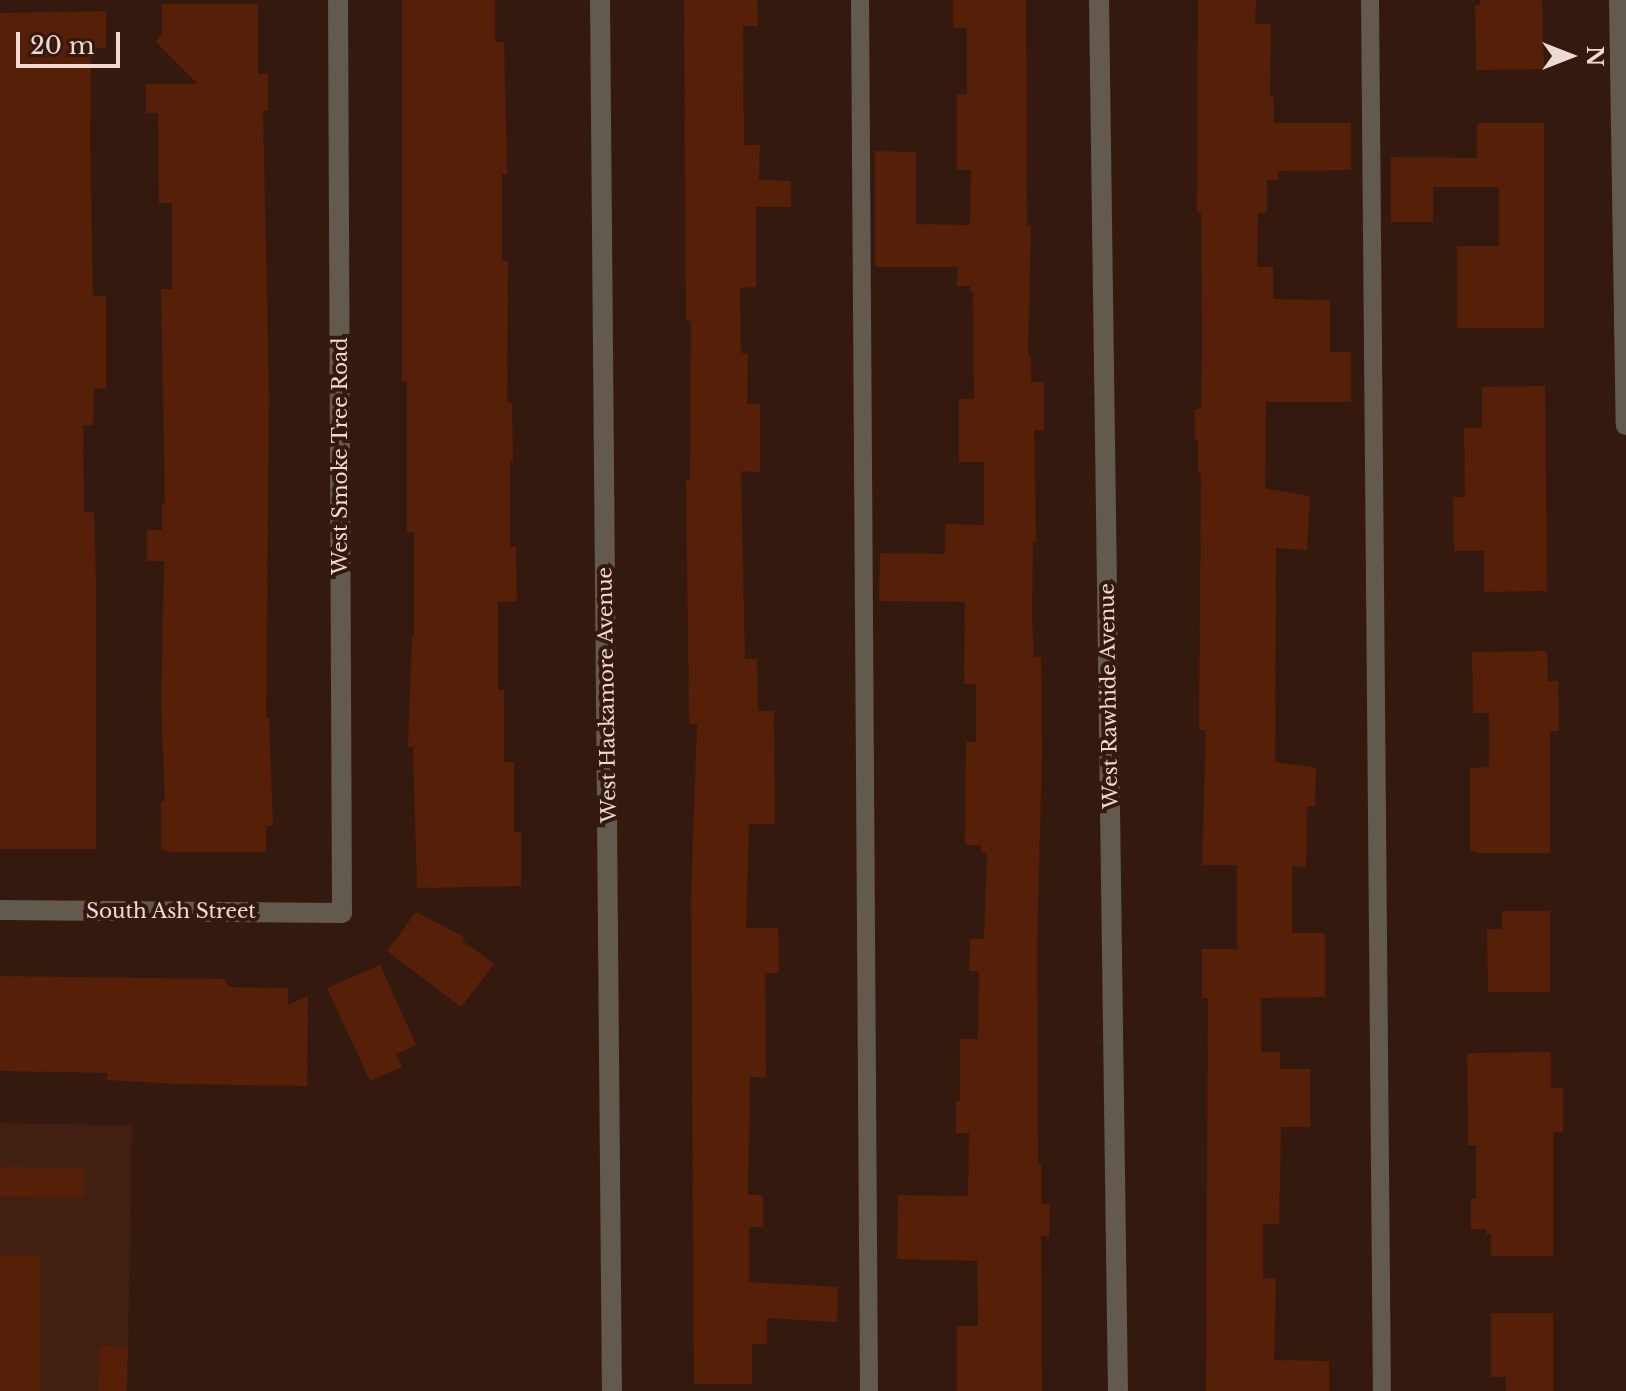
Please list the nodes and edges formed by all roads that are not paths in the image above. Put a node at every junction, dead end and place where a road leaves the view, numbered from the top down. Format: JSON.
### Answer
{"nodes":[{"id":1,"x":338,"y":0,"type":"edge"},
{"id":2,"x":600,"y":0,"type":"edge"},
{"id":3,"x":860,"y":0,"type":"edge"},
{"id":4,"x":1099,"y":0,"type":"edge"},
{"id":5,"x":1370,"y":0,"type":"edge"},
{"id":6,"x":1619,"y":0,"type":"edge"},
{"id":7,"x":1625,"y":357,"type":"edge"},
{"id":8,"x":1626,"y":425,"type":"edge"},
{"id":9,"x":0,"y":910,"type":"edge"},
{"id":10,"x":342,"y":913,"type":"joint"},
{"id":11,"x":612,"y":1391,"type":"edge"},
{"id":12,"x":869,"y":1391,"type":"edge"},
{"id":13,"x":1118,"y":1391,"type":"edge"},
{"id":14,"x":1382,"y":1391,"type":"edge"}],
"edges":[{"from":1,"to":10,"type":"street","name":"West Smoke Tree Road"},
{"from":2,"to":11,"type":"street","name":"West Hackamore Avenue"},
{"from":3,"to":12,"type":"lane"},
{"from":4,"to":13,"type":"street","name":"West Rawhide Avenue"},
{"from":5,"to":14,"type":"lane"},
{"from":6,"to":7,"type":"street"},
{"from":7,"to":8,"type":"street"},
{"from":9,"to":10,"type":"street","name":"South Ash Street"}]}
